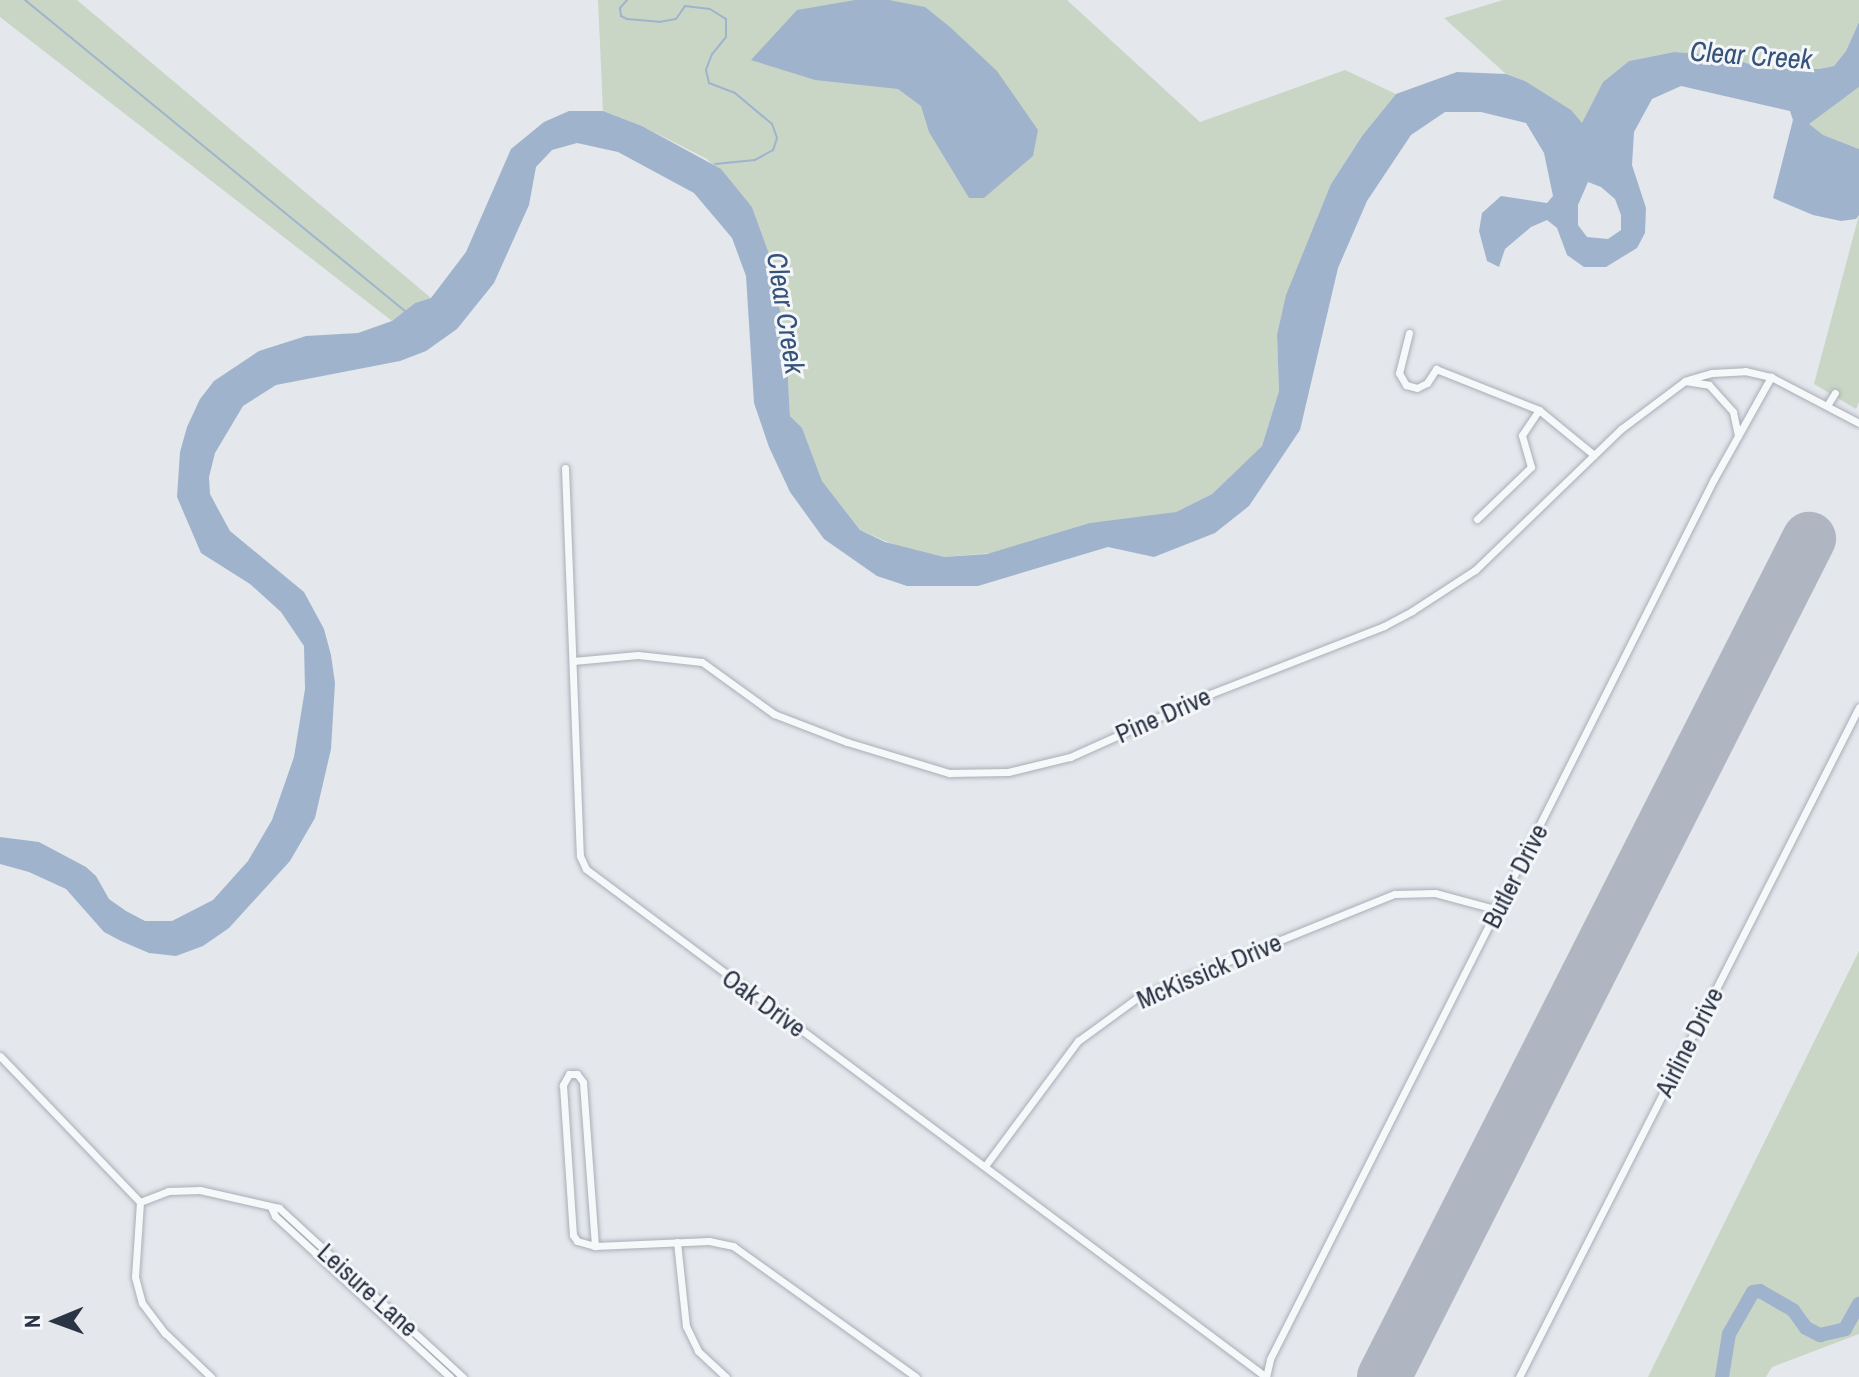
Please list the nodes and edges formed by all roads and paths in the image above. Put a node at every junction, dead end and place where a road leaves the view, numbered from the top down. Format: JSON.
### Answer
{"nodes":[{"id":1,"x":1409,"y":333,"type":"dead end"},
{"id":2,"x":1771,"y":377,"type":"junction"},
{"id":3,"x":1685,"y":381,"type":"junction"},
{"id":4,"x":1835,"y":393,"type":"dead end"},
{"id":5,"x":1828,"y":404,"type":"junction"},
{"id":6,"x":1539,"y":410,"type":"junction"},
{"id":7,"x":1859,"y":423,"type":"edge"},
{"id":8,"x":1738,"y":435,"type":"junction"},
{"id":9,"x":1594,"y":455,"type":"junction"},
{"id":10,"x":565,"y":468,"type":"dead end"},
{"id":11,"x":1477,"y":519,"type":"dead end"},
{"id":12,"x":573,"y":661,"type":"junction"},
{"id":13,"x":1859,"y":707,"type":"edge"},
{"id":14,"x":1498,"y":910,"type":"junction"},
{"id":15,"x":0,"y":1056,"type":"edge"},
{"id":16,"x":985,"y":1166,"type":"junction"},
{"id":17,"x":140,"y":1202,"type":"junction"},
{"id":18,"x":271,"y":1207,"type":"junction"},
{"id":19,"x":677,"y":1242,"type":"junction"},
{"id":20,"x":595,"y":1246,"type":"junction"},
{"id":21,"x":211,"y":1377,"type":"edge"},
{"id":22,"x":450,"y":1377,"type":"edge"},
{"id":23,"x":463,"y":1377,"type":"edge"},
{"id":24,"x":726,"y":1377,"type":"edge"},
{"id":25,"x":916,"y":1377,"type":"edge"},
{"id":26,"x":1266,"y":1377,"type":"edge"},
{"id":27,"x":1519,"y":1377,"type":"edge"}],
"edges":[{"from":1,"to":6,"type":"street"},
{"from":2,"to":3,"type":"street","name":"Pine Drive"},
{"from":2,"to":5,"type":"street"},
{"from":2,"to":8,"type":"street","name":"Butler Drive"},
{"from":3,"to":8,"type":"street"},
{"from":3,"to":9,"type":"street","name":"Pine Drive"},
{"from":4,"to":5,"type":"street"},
{"from":5,"to":7,"type":"street"},
{"from":6,"to":9,"type":"street"},
{"from":6,"to":11,"type":"street"},
{"from":8,"to":14,"type":"street","name":"Butler Drive"},
{"from":9,"to":12,"type":"street","name":"Pine Drive"},
{"from":10,"to":12,"type":"street","name":"Oak Drive"},
{"from":12,"to":16,"type":"street","name":"Oak Drive"},
{"from":13,"to":27,"type":"street","name":"Airline Drive"},
{"from":14,"to":16,"type":"street","name":"McKissick Drive"},
{"from":14,"to":26,"type":"street","name":"Butler Drive"},
{"from":15,"to":17,"type":"street"},
{"from":16,"to":26,"type":"street","name":"Oak Drive"},
{"from":17,"to":18,"type":"street","name":"Leisure Lane"},
{"from":17,"to":21,"type":"street"},
{"from":18,"to":22,"type":"street","name":"Leisure Lane"},
{"from":18,"to":23,"type":"street","name":"Leisure Lane"},
{"from":19,"to":20,"type":"street"},
{"from":19,"to":24,"type":"street"},
{"from":19,"to":25,"type":"street"},
{"from":20,"to":20,"type":"street"}]}
